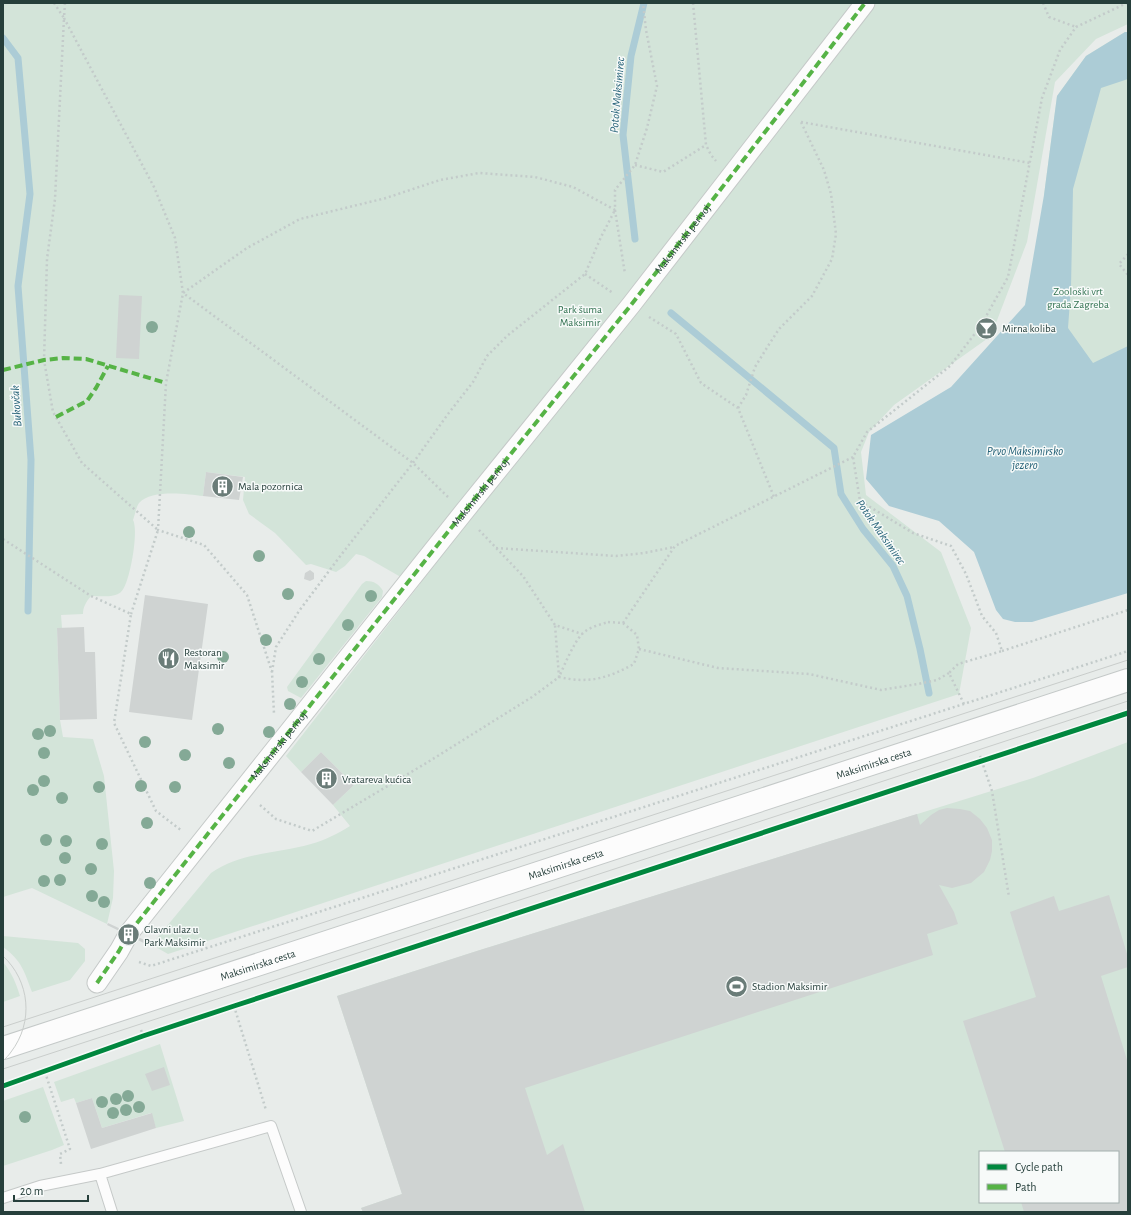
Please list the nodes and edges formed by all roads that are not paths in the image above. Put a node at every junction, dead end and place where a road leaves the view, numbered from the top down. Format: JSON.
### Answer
{"nodes":[{"id":1,"x":865,"y":3,"type":"edge"},
{"id":2,"x":1128,"y":680,"type":"edge"},
{"id":3,"x":97,"y":983,"type":"dead end"},
{"id":4,"x":3,"y":1048,"type":"edge"},
{"id":5,"x":100,"y":1174,"type":"junction"},
{"id":6,"x":3,"y":1198,"type":"edge"},
{"id":7,"x":112,"y":1212,"type":"edge"},
{"id":8,"x":301,"y":1212,"type":"edge"}],
"edges":[{"from":1,"to":3,"type":"street","name":"Maksimirski perivoj"},
{"from":2,"to":4,"type":"main road","name":"Maksimirska cesta"},
{"from":5,"to":6,"type":"lane"},
{"from":5,"to":7,"type":"lane"},
{"from":5,"to":8,"type":"lane"}]}
